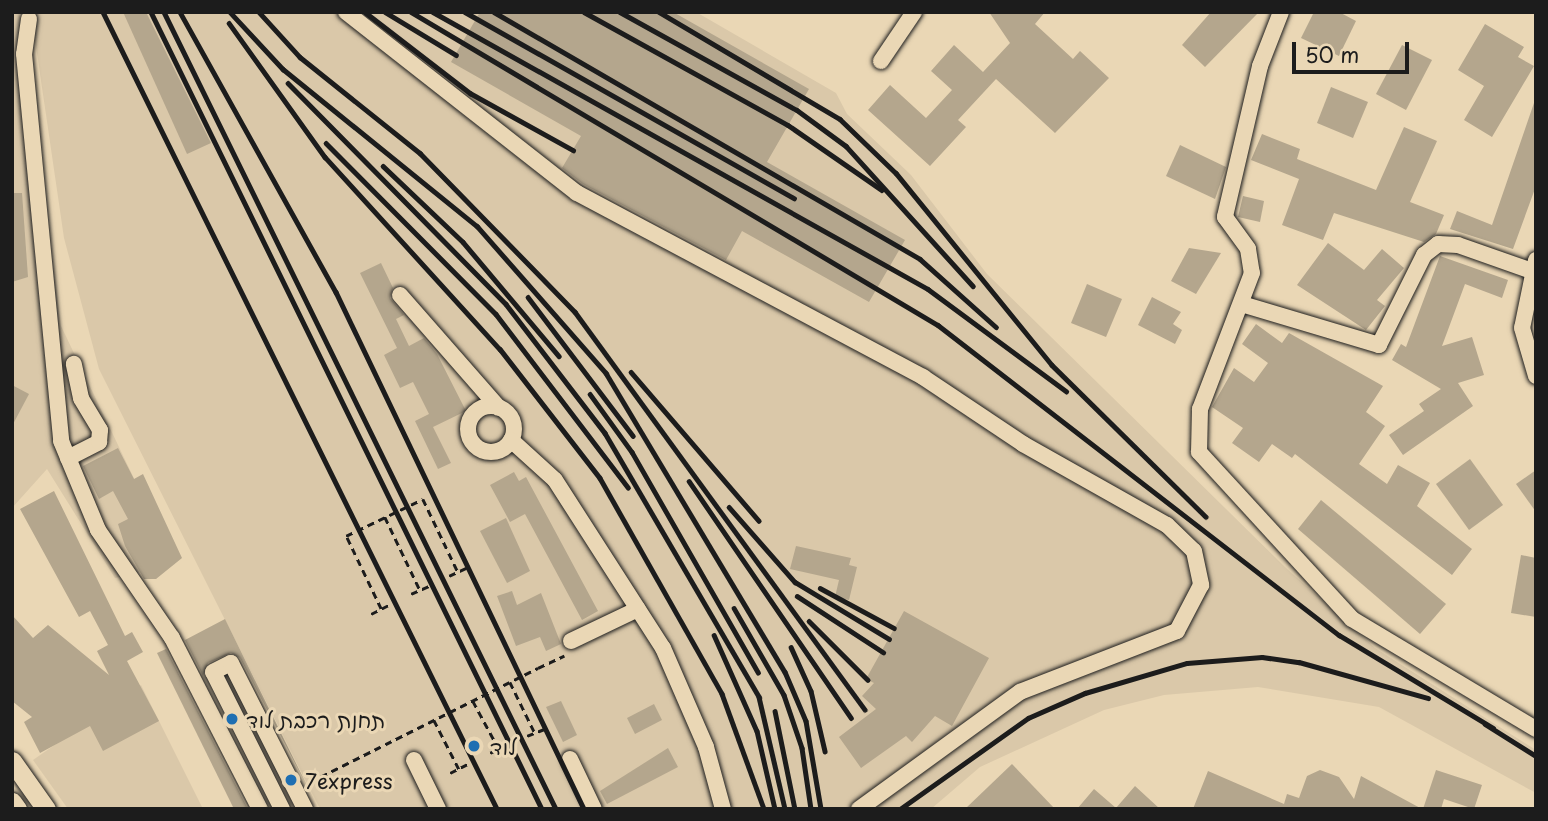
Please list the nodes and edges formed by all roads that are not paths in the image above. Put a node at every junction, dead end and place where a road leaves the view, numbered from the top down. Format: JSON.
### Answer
{"nodes":[{"id":1,"x":346,"y":12,"type":"edge"},
{"id":2,"x":914,"y":12,"type":"edge"},
{"id":3,"x":1281,"y":12,"type":"edge"},
{"id":4,"x":32,"y":16,"type":"edge"},
{"id":5,"x":12,"y":24,"type":"edge"},
{"id":6,"x":12,"y":31,"type":"edge"},
{"id":7,"x":24,"y":54,"type":"junction"},
{"id":8,"x":881,"y":61,"type":"dead end"},
{"id":9,"x":1534,"y":265,"type":"edge"},
{"id":10,"x":400,"y":295,"type":"dead end"},
{"id":11,"x":1245,"y":304,"type":"junction"},
{"id":12,"x":74,"y":364,"type":"dead end"},
{"id":13,"x":1536,"y":376,"type":"edge"},
{"id":14,"x":499,"y":408,"type":"junction"},
{"id":15,"x":511,"y":440,"type":"junction"},
{"id":16,"x":68,"y":458,"type":"junction"},
{"id":17,"x":638,"y":609,"type":"junction"},
{"id":18,"x":570,"y":641,"type":"road end"},
{"id":19,"x":198,"y":688,"type":"junction"},
{"id":20,"x":1536,"y":729,"type":"edge"},
{"id":21,"x":570,"y":759,"type":"dead end"},
{"id":22,"x":414,"y":760,"type":"dead end"},
{"id":23,"x":12,"y":761,"type":"edge"},
{"id":24,"x":12,"y":803,"type":"edge"},
{"id":25,"x":17,"y":809,"type":"edge"},
{"id":26,"x":46,"y":809,"type":"edge"},
{"id":27,"x":260,"y":809,"type":"edge"},
{"id":28,"x":282,"y":809,"type":"edge"},
{"id":29,"x":303,"y":809,"type":"edge"},
{"id":30,"x":438,"y":809,"type":"edge"},
{"id":31,"x":594,"y":809,"type":"edge"},
{"id":32,"x":723,"y":809,"type":"edge"},
{"id":33,"x":859,"y":809,"type":"edge"}],
"edges":[{"from":1,"to":33,"type":"street"},
{"from":2,"to":8,"type":"street"},
{"from":3,"to":11,"type":"street"},
{"from":4,"to":5,"type":"street"},
{"from":4,"to":7,"type":"street"},
{"from":6,"to":7,"type":"street"},
{"from":7,"to":16,"type":"street"},
{"from":9,"to":11,"type":"street"},
{"from":9,"to":13,"type":"street"},
{"from":10,"to":14,"type":"street"},
{"from":11,"to":20,"type":"street"},
{"from":12,"to":16,"type":"street"},
{"from":14,"to":15,"type":"street"},
{"from":14,"to":15,"type":"street"},
{"from":15,"to":17,"type":"street"},
{"from":16,"to":19,"type":"street"},
{"from":17,"to":18,"type":"street"},
{"from":17,"to":32,"type":"street"},
{"from":19,"to":27,"type":"street"},
{"from":19,"to":29,"type":"street"},
{"from":21,"to":31,"type":"street"},
{"from":22,"to":30,"type":"street"},
{"from":23,"to":26,"type":"main road"},
{"from":24,"to":25,"type":"main road"},
{"from":28,"to":29,"type":"street","bridge":true}]}
